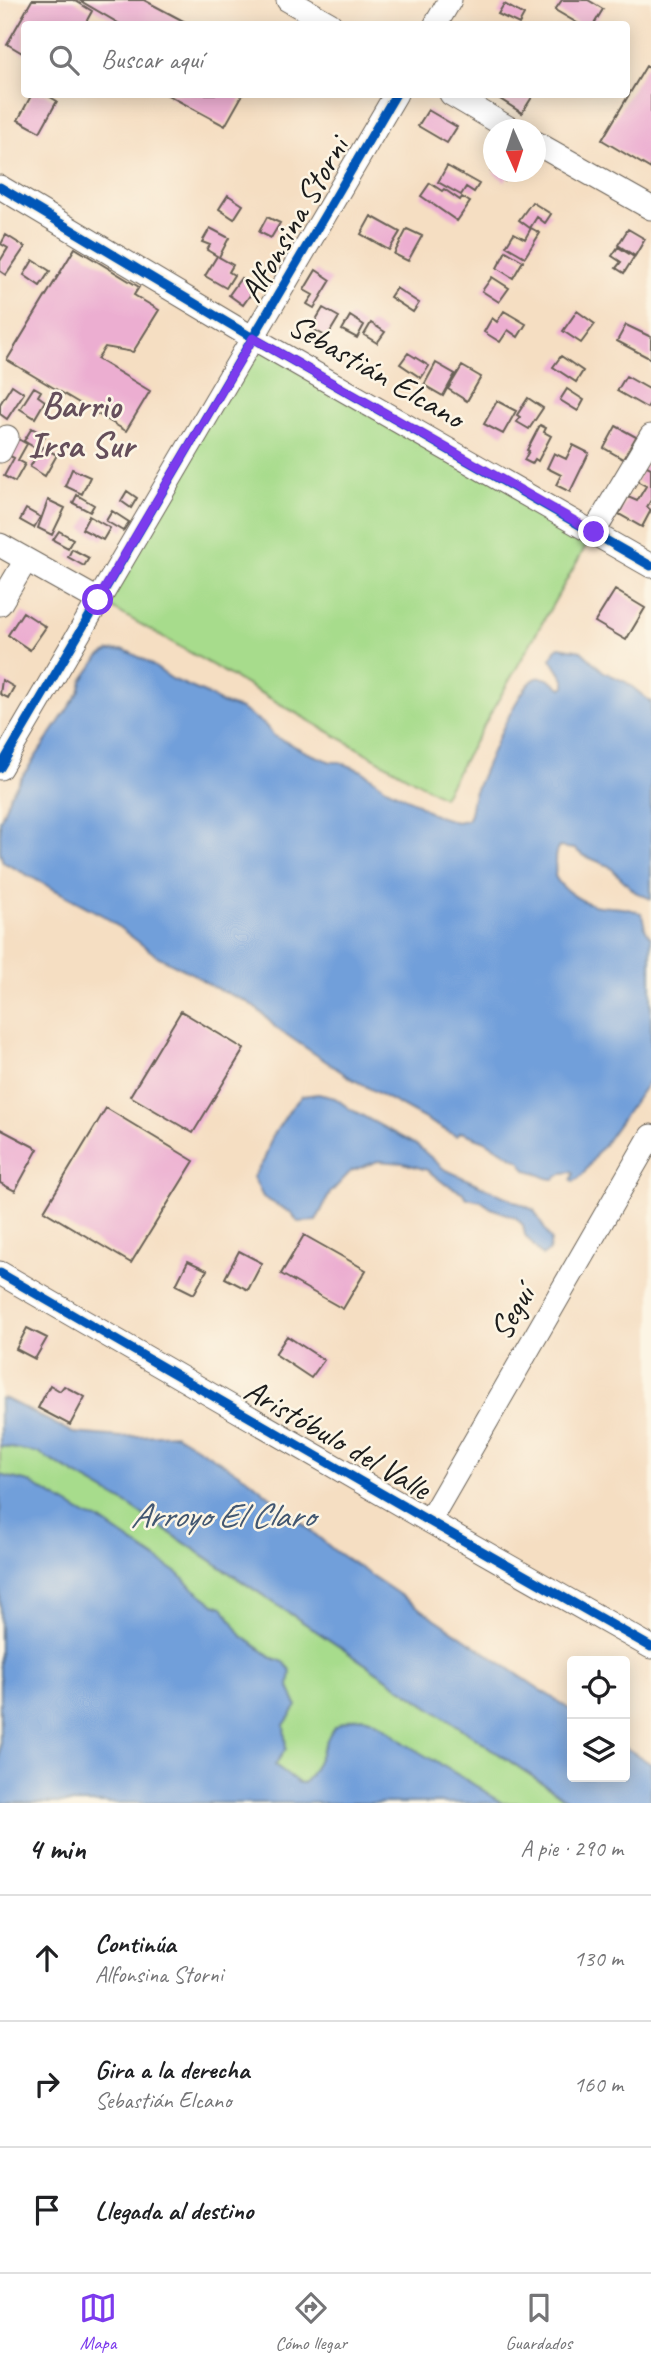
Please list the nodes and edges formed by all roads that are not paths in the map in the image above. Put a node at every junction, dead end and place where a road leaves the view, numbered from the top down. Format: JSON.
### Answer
{"nodes":[{"id":1,"x":288,"y":0,"type":"edge"},
{"id":2,"x":450,"y":0,"type":"edge"},
{"id":3,"x":325,"y":21,"type":"edge"},
{"id":4,"x":438,"y":21,"type":"edge"},
{"id":5,"x":394,"y":98,"type":"edge"},
{"id":6,"x":458,"y":98,"type":"edge"},
{"id":7,"x":493,"y":119,"type":"edge"},
{"id":8,"x":546,"y":149,"type":"edge"},
{"id":9,"x":0,"y":187,"type":"edge"},
{"id":10,"x":651,"y":208,"type":"edge"},
{"id":11,"x":253,"y":338,"type":"junction"},
{"id":12,"x":651,"y":436,"type":"edge"},
{"id":13,"x":594,"y":532,"type":"junction"},
{"id":14,"x":0,"y":545,"type":"edge"},
{"id":15,"x":26,"y":560,"type":"junction"},
{"id":16,"x":651,"y":566,"type":"edge"},
{"id":17,"x":98,"y":600,"type":"junction"},
{"id":18,"x":0,"y":604,"type":"edge"},
{"id":19,"x":0,"y":768,"type":"edge"},
{"id":20,"x":651,"y":1136,"type":"edge"},
{"id":21,"x":0,"y":1273,"type":"edge"},
{"id":22,"x":429,"y":1521,"type":"junction"},
{"id":23,"x":651,"y":1647,"type":"edge"}],
"edges":[{"from":1,"to":3,"type":"street"},
{"from":2,"to":4,"type":"street"},
{"from":5,"to":11,"type":"street","name":"Alfonsina Storni"},
{"from":6,"to":7,"type":"street"},
{"from":8,"to":10,"type":"street"},
{"from":9,"to":11,"type":"street","name":"Sebastián Elcano"},
{"from":11,"to":13,"type":"street","name":"Sebastián Elcano"},
{"from":11,"to":17,"type":"street","name":"Alfonsina Storni"},
{"from":12,"to":13,"type":"street"},
{"from":13,"to":16,"type":"street","name":"Sebastián Elcano"},
{"from":14,"to":15,"type":"street"},
{"from":15,"to":17,"type":"street"},
{"from":15,"to":18,"type":"street"},
{"from":17,"to":19,"type":"street","name":"Alfonsina Storni"},
{"from":20,"to":22,"type":"street","name":"Seguí"},
{"from":21,"to":22,"type":"street","name":"Aristóbulo del Valle"},
{"from":22,"to":23,"type":"street","name":"Aristóbulo del Valle"}]}
